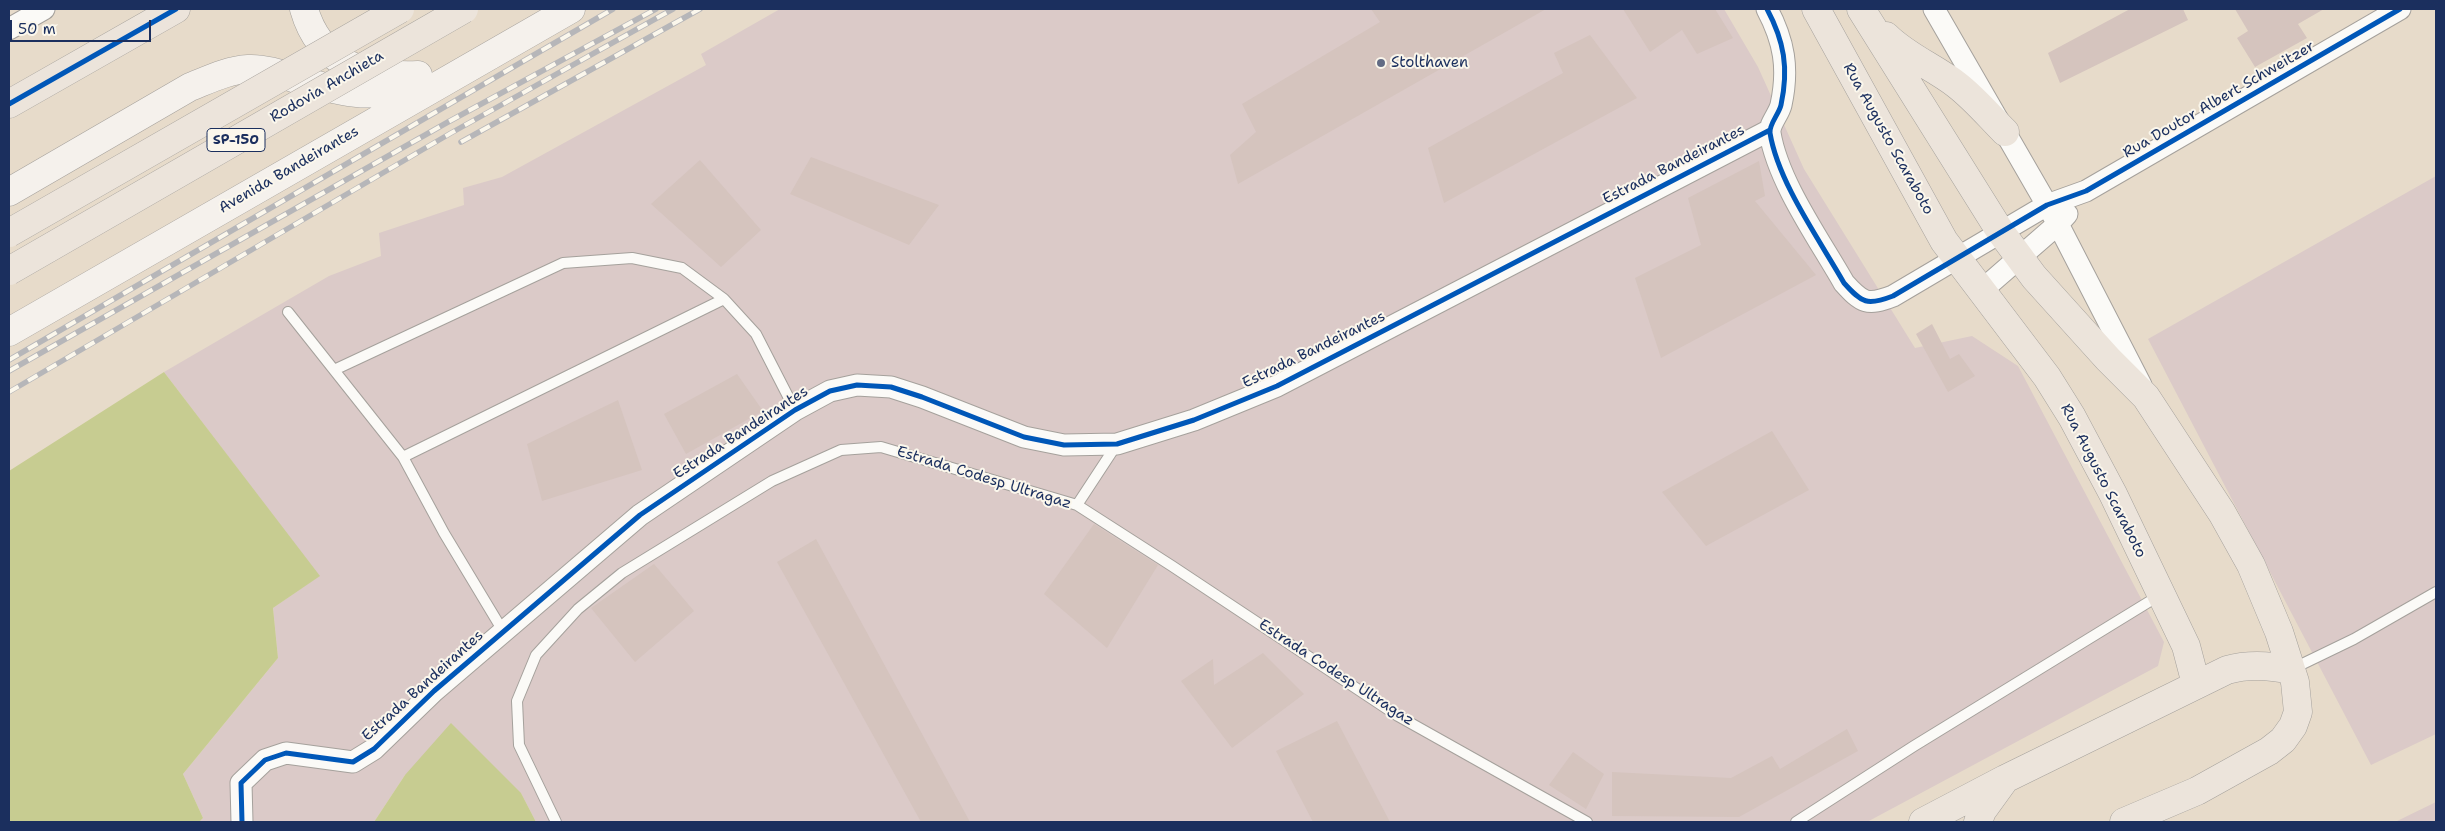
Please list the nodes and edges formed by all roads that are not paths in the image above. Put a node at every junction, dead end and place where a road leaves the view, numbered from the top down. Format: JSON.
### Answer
{"nodes":[{"id":1,"x":44,"y":9,"type":"edge"},
{"id":2,"x":176,"y":9,"type":"edge"},
{"id":3,"x":304,"y":9,"type":"edge"},
{"id":4,"x":400,"y":9,"type":"edge"},
{"id":5,"x":464,"y":9,"type":"edge"},
{"id":6,"x":571,"y":9,"type":"edge"},
{"id":7,"x":1767,"y":9,"type":"edge"},
{"id":8,"x":1816,"y":9,"type":"edge"},
{"id":9,"x":1934,"y":9,"type":"edge"},
{"id":10,"x":2400,"y":9,"type":"edge"},
{"id":11,"x":1863,"y":12,"type":"edge"},
{"id":12,"x":9,"y":29,"type":"edge"},
{"id":13,"x":460,"y":71,"type":"junction"},
{"id":14,"x":9,"y":104,"type":"edge"},
{"id":15,"x":1770,"y":130,"type":"junction"},
{"id":16,"x":2005,"y":132,"type":"junction"},
{"id":17,"x":2086,"y":191,"type":"junction"},
{"id":18,"x":9,"y":192,"type":"edge"},
{"id":19,"x":2047,"y":204,"type":"junction"},
{"id":20,"x":2058,"y":224,"type":"junction"},
{"id":21,"x":2000,"y":232,"type":"junction"},
{"id":22,"x":9,"y":233,"type":"edge"},
{"id":23,"x":2020,"y":258,"type":"junction"},
{"id":24,"x":1956,"y":260,"type":"junction"},
{"id":25,"x":9,"y":270,"type":"edge"},
{"id":26,"x":1981,"y":291,"type":"junction"},
{"id":27,"x":724,"y":299,"type":"junction"},
{"id":28,"x":288,"y":312,"type":"dead end"},
{"id":29,"x":9,"y":332,"type":"edge"},
{"id":30,"x":334,"y":370,"type":"junction"},
{"id":31,"x":2146,"y":396,"type":"junction"},
{"id":32,"x":795,"y":410,"type":"junction"},
{"id":33,"x":1117,"y":444,"type":"junction"},
{"id":34,"x":403,"y":457,"type":"junction"},
{"id":35,"x":1077,"y":506,"type":"junction"},
{"id":36,"x":2436,"y":592,"type":"edge"},
{"id":37,"x":2160,"y":595,"type":"junction"},
{"id":38,"x":503,"y":631,"type":"junction"},
{"id":39,"x":2290,"y":670,"type":"junction"},
{"id":40,"x":2196,"y":684,"type":"junction"},
{"id":41,"x":2005,"y":779,"type":"junction"},
{"id":42,"x":242,"y":822,"type":"edge"},
{"id":43,"x":556,"y":822,"type":"edge"},
{"id":44,"x":1588,"y":822,"type":"edge"},
{"id":45,"x":1796,"y":822,"type":"edge"},
{"id":46,"x":1923,"y":822,"type":"edge"},
{"id":47,"x":1978,"y":822,"type":"edge"},
{"id":48,"x":2124,"y":822,"type":"edge"}],
"edges":[{"from":1,"to":12,"type":"street"},
{"from":2,"to":14,"type":"main road"},
{"from":3,"to":13,"type":"main road"},
{"from":4,"to":22,"type":"main road","name":"Rodovia Anchieta","number":"SP-150","bridge":true},
{"from":5,"to":25,"type":"main road","name":"Rodovia Anchieta","number":"SP-150","bridge":true},
{"from":6,"to":13,"type":"main road","name":"Avenida Bandeirantes"},
{"from":7,"to":15,"type":"street"},
{"from":8,"to":24,"type":"main road","name":"Rua Augusto Scaraboto"},
{"from":9,"to":16,"type":"street"},
{"from":10,"to":17,"type":"street","name":"Rua Doutor Albert Schweitzer"},
{"from":11,"to":16,"type":"main road"},
{"from":11,"to":21,"type":"main road"},
{"from":13,"to":18,"type":"main road"},
{"from":13,"to":29,"type":"main road","name":"Avenida Bandeirantes"},
{"from":15,"to":24,"type":"street","name":"Rua Doutor Albert Schweitzer"},
{"from":15,"to":33,"type":"street","name":"Estrada Bandeirantes"},
{"from":16,"to":19,"type":"street"},
{"from":17,"to":19,"type":"street","name":"Rua Doutor Albert Schweitzer"},
{"from":17,"to":20,"type":"street","name":"Rua Doutor Albert Schweitzer"},
{"from":19,"to":20,"type":"street"},
{"from":19,"to":21,"type":"street","name":"Rua Doutor Albert Schweitzer"},
{"from":20,"to":23,"type":"street","name":"Rua Doutor Albert Schweitzer"},
{"from":20,"to":31,"type":"street"},
{"from":21,"to":23,"type":"main road"},
{"from":21,"to":24,"type":"street","name":"Rua Doutor Albert Schweitzer"},
{"from":23,"to":26,"type":"street","name":"Rua Doutor Albert Schweitzer"},
{"from":23,"to":31,"type":"main road"},
{"from":24,"to":26,"type":"main road","name":"Rua Augusto Scaraboto"},
{"from":26,"to":37,"type":"main road","name":"Rua Augusto Scaraboto"},
{"from":27,"to":30,"type":"lane"},
{"from":27,"to":32,"type":"lane"},
{"from":27,"to":34,"type":"lane"},
{"from":28,"to":30,"type":"lane"},
{"from":30,"to":34,"type":"lane"},
{"from":31,"to":39,"type":"main road"},
{"from":32,"to":33,"type":"street","name":"Estrada Bandeirantes"},
{"from":32,"to":38,"type":"street","name":"Estrada Bandeirantes"},
{"from":33,"to":35,"type":"lane"},
{"from":34,"to":38,"type":"lane"},
{"from":35,"to":43,"type":"lane","name":"Estrada Codesp Ultragaz"},
{"from":35,"to":44,"type":"lane","name":"Estrada Codesp Ultragaz"},
{"from":36,"to":39,"type":"lane"},
{"from":37,"to":40,"type":"main road","name":"Rua Augusto Scaraboto"},
{"from":37,"to":45,"type":"lane"},
{"from":38,"to":42,"type":"street","name":"Estrada Bandeirantes"},
{"from":39,"to":40,"type":"main road"},
{"from":39,"to":48,"type":"main road"},
{"from":40,"to":41,"type":"main road"},
{"from":41,"to":46,"type":"main road"},
{"from":41,"to":47,"type":"main road"}]}
